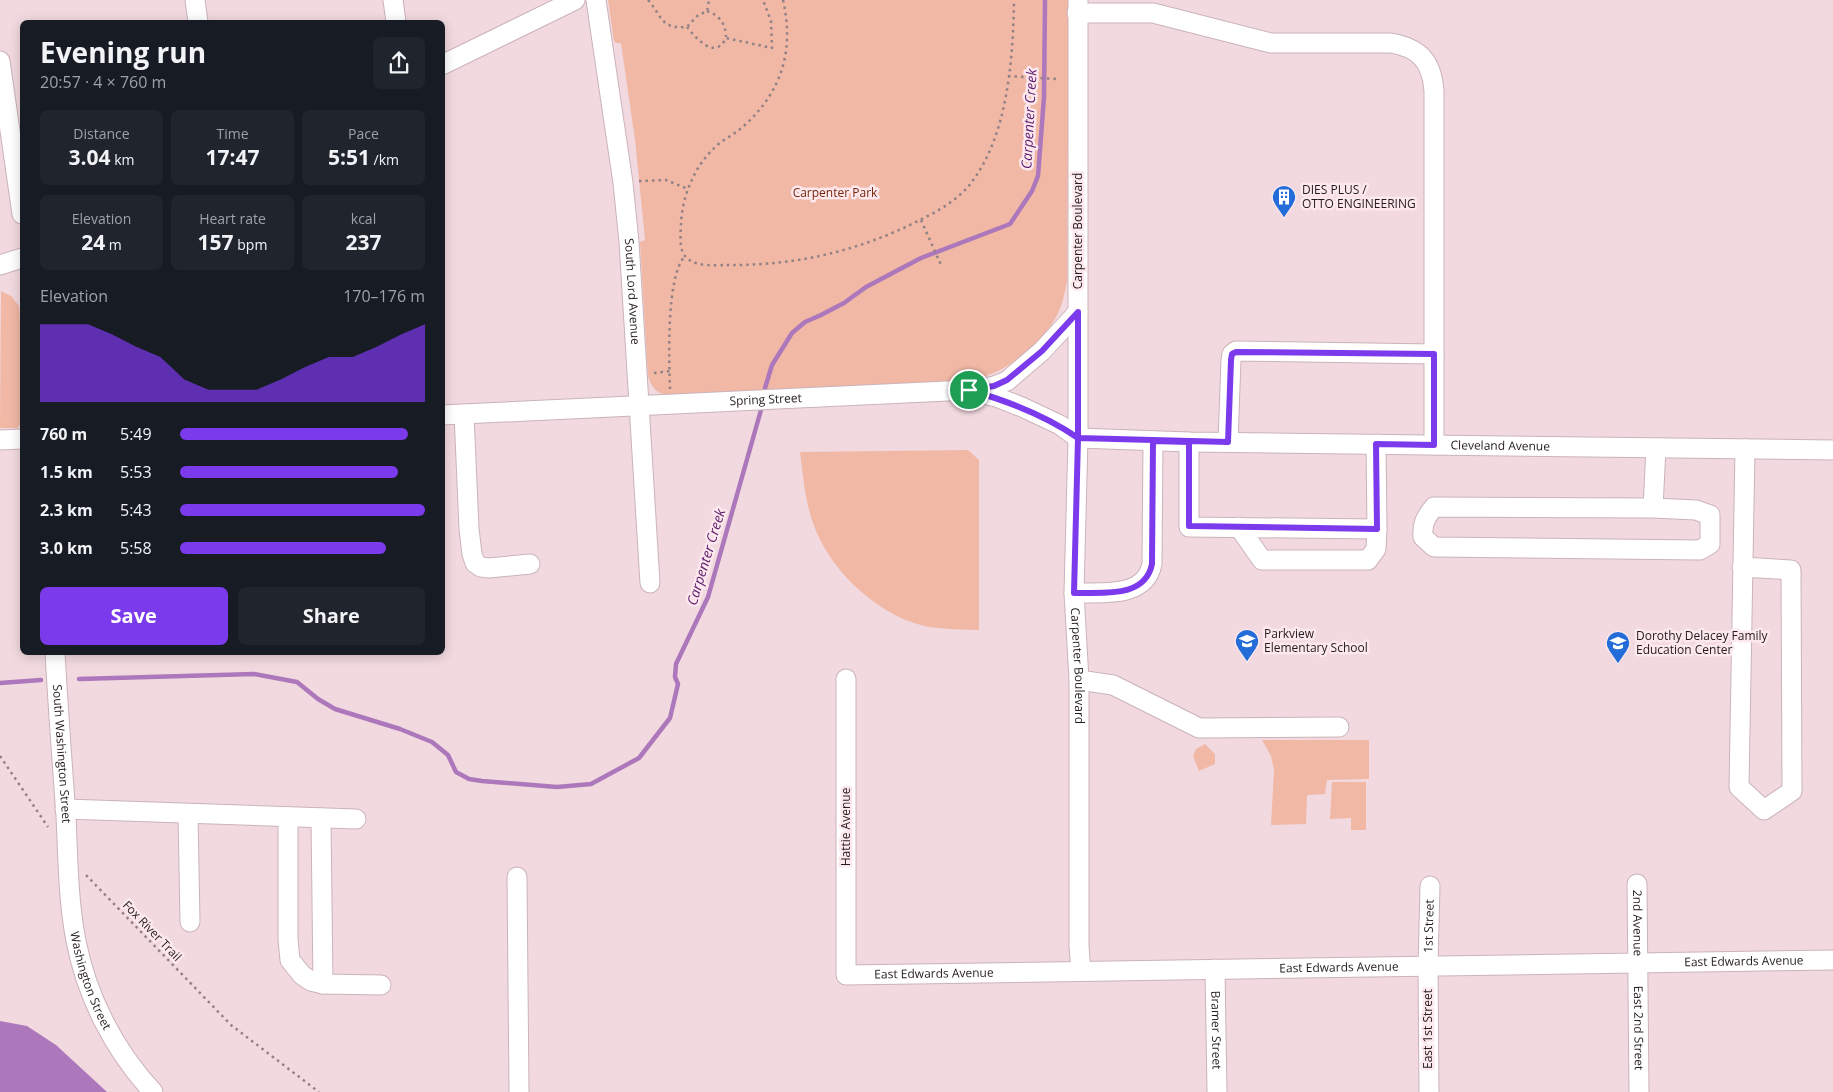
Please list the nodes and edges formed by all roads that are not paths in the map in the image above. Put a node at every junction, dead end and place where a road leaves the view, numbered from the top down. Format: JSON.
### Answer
{"nodes":[{"id":1,"x":195,"y":0,"type":"edge"},
{"id":2,"x":393,"y":0,"type":"edge"},
{"id":3,"x":575,"y":0,"type":"edge"},
{"id":4,"x":596,"y":0,"type":"edge"},
{"id":5,"x":1078,"y":7,"type":"edge"},
{"id":6,"x":198,"y":20,"type":"edge"},
{"id":7,"x":396,"y":20,"type":"edge"},
{"id":8,"x":0,"y":61,"type":"edge"},
{"id":9,"x":445,"y":65,"type":"edge"},
{"id":10,"x":20,"y":200,"type":"edge"},
{"id":11,"x":20,"y":259,"type":"edge"},
{"id":12,"x":0,"y":265,"type":"edge"},
{"id":13,"x":1078,"y":312,"type":"junction"},
{"id":14,"x":1434,"y":354,"type":"junction"},
{"id":15,"x":969,"y":390,"type":"junction"},
{"id":16,"x":639,"y":405,"type":"junction"},
{"id":17,"x":464,"y":414,"type":"junction"},
{"id":18,"x":445,"y":415,"type":"edge"},
{"id":19,"x":20,"y":438,"type":"edge"},
{"id":20,"x":1078,"y":438,"type":"junction"},
{"id":21,"x":0,"y":440,"type":"edge"},
{"id":22,"x":1153,"y":441,"type":"junction"},
{"id":23,"x":1189,"y":442,"type":"junction"},
{"id":24,"x":1228,"y":442,"type":"junction"},
{"id":25,"x":1376,"y":444,"type":"junction"},
{"id":26,"x":1434,"y":445,"type":"junction"},
{"id":27,"x":1656,"y":448,"type":"junction"},
{"id":28,"x":1745,"y":449,"type":"junction"},
{"id":29,"x":1833,"y":450,"type":"edge"},
{"id":30,"x":1653,"y":508,"type":"junction"},
{"id":31,"x":1239,"y":527,"type":"junction"},
{"id":32,"x":1377,"y":529,"type":"junction"},
{"id":33,"x":530,"y":564,"type":"dead end"},
{"id":34,"x":1742,"y":567,"type":"junction"},
{"id":35,"x":650,"y":583,"type":"dead end"},
{"id":36,"x":1074,"y":593,"type":"junction"},
{"id":37,"x":55,"y":655,"type":"edge"},
{"id":38,"x":846,"y":679,"type":"dead end"},
{"id":39,"x":1079,"y":680,"type":"junction"},
{"id":40,"x":1339,"y":727,"type":"dead end"},
{"id":41,"x":65,"y":809,"type":"junction"},
{"id":42,"x":188,"y":814,"type":"junction"},
{"id":43,"x":288,"y":817,"type":"junction"},
{"id":44,"x":321,"y":818,"type":"junction"},
{"id":45,"x":356,"y":819,"type":"dead end"},
{"id":46,"x":68,"y":856,"type":"joint"},
{"id":47,"x":517,"y":877,"type":"dead end"},
{"id":48,"x":1637,"y":884,"type":"dead end"},
{"id":49,"x":1430,"y":886,"type":"dead end"},
{"id":50,"x":190,"y":922,"type":"dead end"},
{"id":51,"x":1833,"y":960,"type":"edge"},
{"id":52,"x":1638,"y":963,"type":"junction"},
{"id":53,"x":1428,"y":966,"type":"junction"},
{"id":54,"x":1215,"y":969,"type":"junction"},
{"id":55,"x":1082,"y":972,"type":"junction"},
{"id":56,"x":846,"y":975,"type":"joint"},
{"id":57,"x":323,"y":984,"type":"junction"},
{"id":58,"x":381,"y":985,"type":"dead end"},
{"id":59,"x":153,"y":1092,"type":"edge"},
{"id":60,"x":519,"y":1092,"type":"edge"},
{"id":61,"x":1218,"y":1092,"type":"edge"},
{"id":62,"x":1428,"y":1092,"type":"edge"},
{"id":63,"x":1639,"y":1092,"type":"edge"}],
"edges":[{"from":1,"to":6,"type":"street"},
{"from":2,"to":7,"type":"street"},
{"from":3,"to":9,"type":"street"},
{"from":4,"to":16,"type":"street","name":"South Lord Avenue"},
{"from":5,"to":13,"type":"street","name":"Carpenter Boulevard"},
{"from":5,"to":14,"type":"street"},
{"from":8,"to":10,"type":"street"},
{"from":11,"to":12,"type":"street"},
{"from":13,"to":15,"type":"street"},
{"from":13,"to":20,"type":"street","name":"Carpenter Boulevard"},
{"from":14,"to":24,"type":"street"},
{"from":14,"to":26,"type":"street"},
{"from":15,"to":16,"type":"street","name":"Spring Street"},
{"from":15,"to":20,"type":"street","name":"Spring Street"},
{"from":16,"to":17,"type":"street","name":"Spring Street"},
{"from":16,"to":35,"type":"street","name":"South Lord Avenue"},
{"from":17,"to":18,"type":"street","name":"Spring Street"},
{"from":17,"to":33,"type":"street"},
{"from":19,"to":21,"type":"street"},
{"from":20,"to":22,"type":"street","name":"Cleveland Avenue"},
{"from":20,"to":36,"type":"street","name":"Carpenter Boulevard"},
{"from":22,"to":23,"type":"street","name":"Cleveland Avenue"},
{"from":22,"to":36,"type":"street"},
{"from":23,"to":24,"type":"street","name":"Cleveland Avenue"},
{"from":23,"to":31,"type":"street"},
{"from":24,"to":25,"type":"street","name":"Cleveland Avenue"},
{"from":25,"to":26,"type":"street","name":"Cleveland Avenue"},
{"from":25,"to":32,"type":"street"},
{"from":26,"to":27,"type":"street","name":"Cleveland Avenue"},
{"from":27,"to":28,"type":"street","name":"Cleveland Avenue"},
{"from":27,"to":30,"type":"street"},
{"from":28,"to":29,"type":"street","name":"Cleveland Avenue"},
{"from":28,"to":34,"type":"street"},
{"from":30,"to":30,"type":"street"},
{"from":31,"to":32,"type":"street"},
{"from":31,"to":32,"type":"street"},
{"from":34,"to":34,"type":"street"},
{"from":36,"to":39,"type":"street","name":"Carpenter Boulevard"},
{"from":37,"to":41,"type":"street","name":"South Washington Street"},
{"from":38,"to":56,"type":"street","name":"Hattie Avenue"},
{"from":39,"to":40,"type":"street"},
{"from":39,"to":55,"type":"street","name":"Carpenter Boulevard"},
{"from":41,"to":42,"type":"street"},
{"from":41,"to":46,"type":"street","name":"South Washington Street"},
{"from":42,"to":43,"type":"street"},
{"from":42,"to":50,"type":"street"},
{"from":43,"to":44,"type":"street"},
{"from":43,"to":57,"type":"street"},
{"from":44,"to":45,"type":"street"},
{"from":44,"to":57,"type":"street"},
{"from":46,"to":59,"type":"street","name":"Washington Street"},
{"from":47,"to":60,"type":"street"},
{"from":48,"to":52,"type":"street","name":"2nd Avenue"},
{"from":49,"to":53,"type":"street","name":"1st Street"},
{"from":51,"to":52,"type":"street","name":"East Edwards Avenue"},
{"from":52,"to":53,"type":"street","name":"East Edwards Avenue"},
{"from":52,"to":63,"type":"street","name":"East 2nd Street"},
{"from":53,"to":54,"type":"street","name":"East Edwards Avenue"},
{"from":53,"to":62,"type":"street","name":"East 1st Street"},
{"from":54,"to":55,"type":"street","name":"East Edwards Avenue"},
{"from":54,"to":61,"type":"street","name":"Bramer Street"},
{"from":55,"to":56,"type":"street","name":"East Edwards Avenue"},
{"from":57,"to":58,"type":"street"}]}
